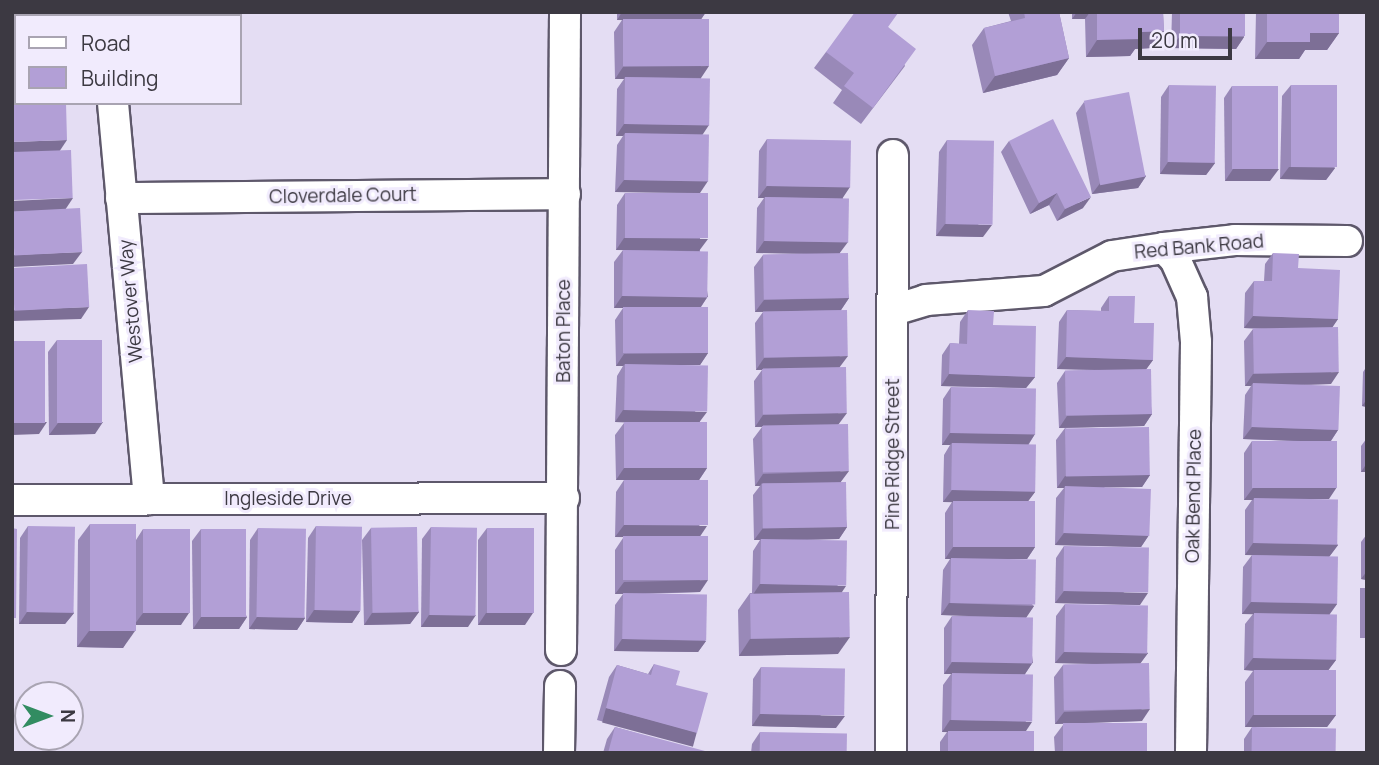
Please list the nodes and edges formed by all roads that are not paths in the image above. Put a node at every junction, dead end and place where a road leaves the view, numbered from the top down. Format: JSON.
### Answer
{"nodes":[{"id":1,"x":565,"y":12,"type":"edge"},
{"id":2,"x":113,"y":105,"type":"edge"},
{"id":3,"x":893,"y":155,"type":"dead end"},
{"id":4,"x":565,"y":194,"type":"junction"},
{"id":5,"x":121,"y":198,"type":"junction"},
{"id":6,"x":1347,"y":241,"type":"dead end"},
{"id":7,"x":1164,"y":247,"type":"junction"},
{"id":8,"x":894,"y":310,"type":"junction"},
{"id":9,"x":564,"y":498,"type":"junction"},
{"id":10,"x":149,"y":499,"type":"junction"},
{"id":11,"x":12,"y":500,"type":"edge"},
{"id":12,"x":561,"y":650,"type":"dead end"},
{"id":13,"x":560,"y":685,"type":"dead end"},
{"id":14,"x":559,"y":753,"type":"edge"},
{"id":15,"x":891,"y":753,"type":"edge"},
{"id":16,"x":1191,"y":753,"type":"edge"}],
"edges":[{"from":1,"to":4,"type":"street","name":"Baton Place"},
{"from":2,"to":5,"type":"street","name":"Westover Way"},
{"from":3,"to":8,"type":"street","name":"Pine Ridge Street"},
{"from":4,"to":5,"type":"street","name":"Cloverdale Court"},
{"from":4,"to":9,"type":"street","name":"Baton Place"},
{"from":5,"to":10,"type":"street","name":"Westover Way"},
{"from":6,"to":7,"type":"street","name":"Red Bank Road"},
{"from":7,"to":8,"type":"street","name":"Red Bank Road"},
{"from":7,"to":16,"type":"street","name":"Oak Bend Place"},
{"from":8,"to":15,"type":"street","name":"Pine Ridge Street"},
{"from":9,"to":10,"type":"street","name":"Ingleside Drive"},
{"from":9,"to":12,"type":"street","name":"Baton Place"},
{"from":10,"to":11,"type":"street","name":"Ingleside Drive"},
{"from":13,"to":14,"type":"street"}]}
